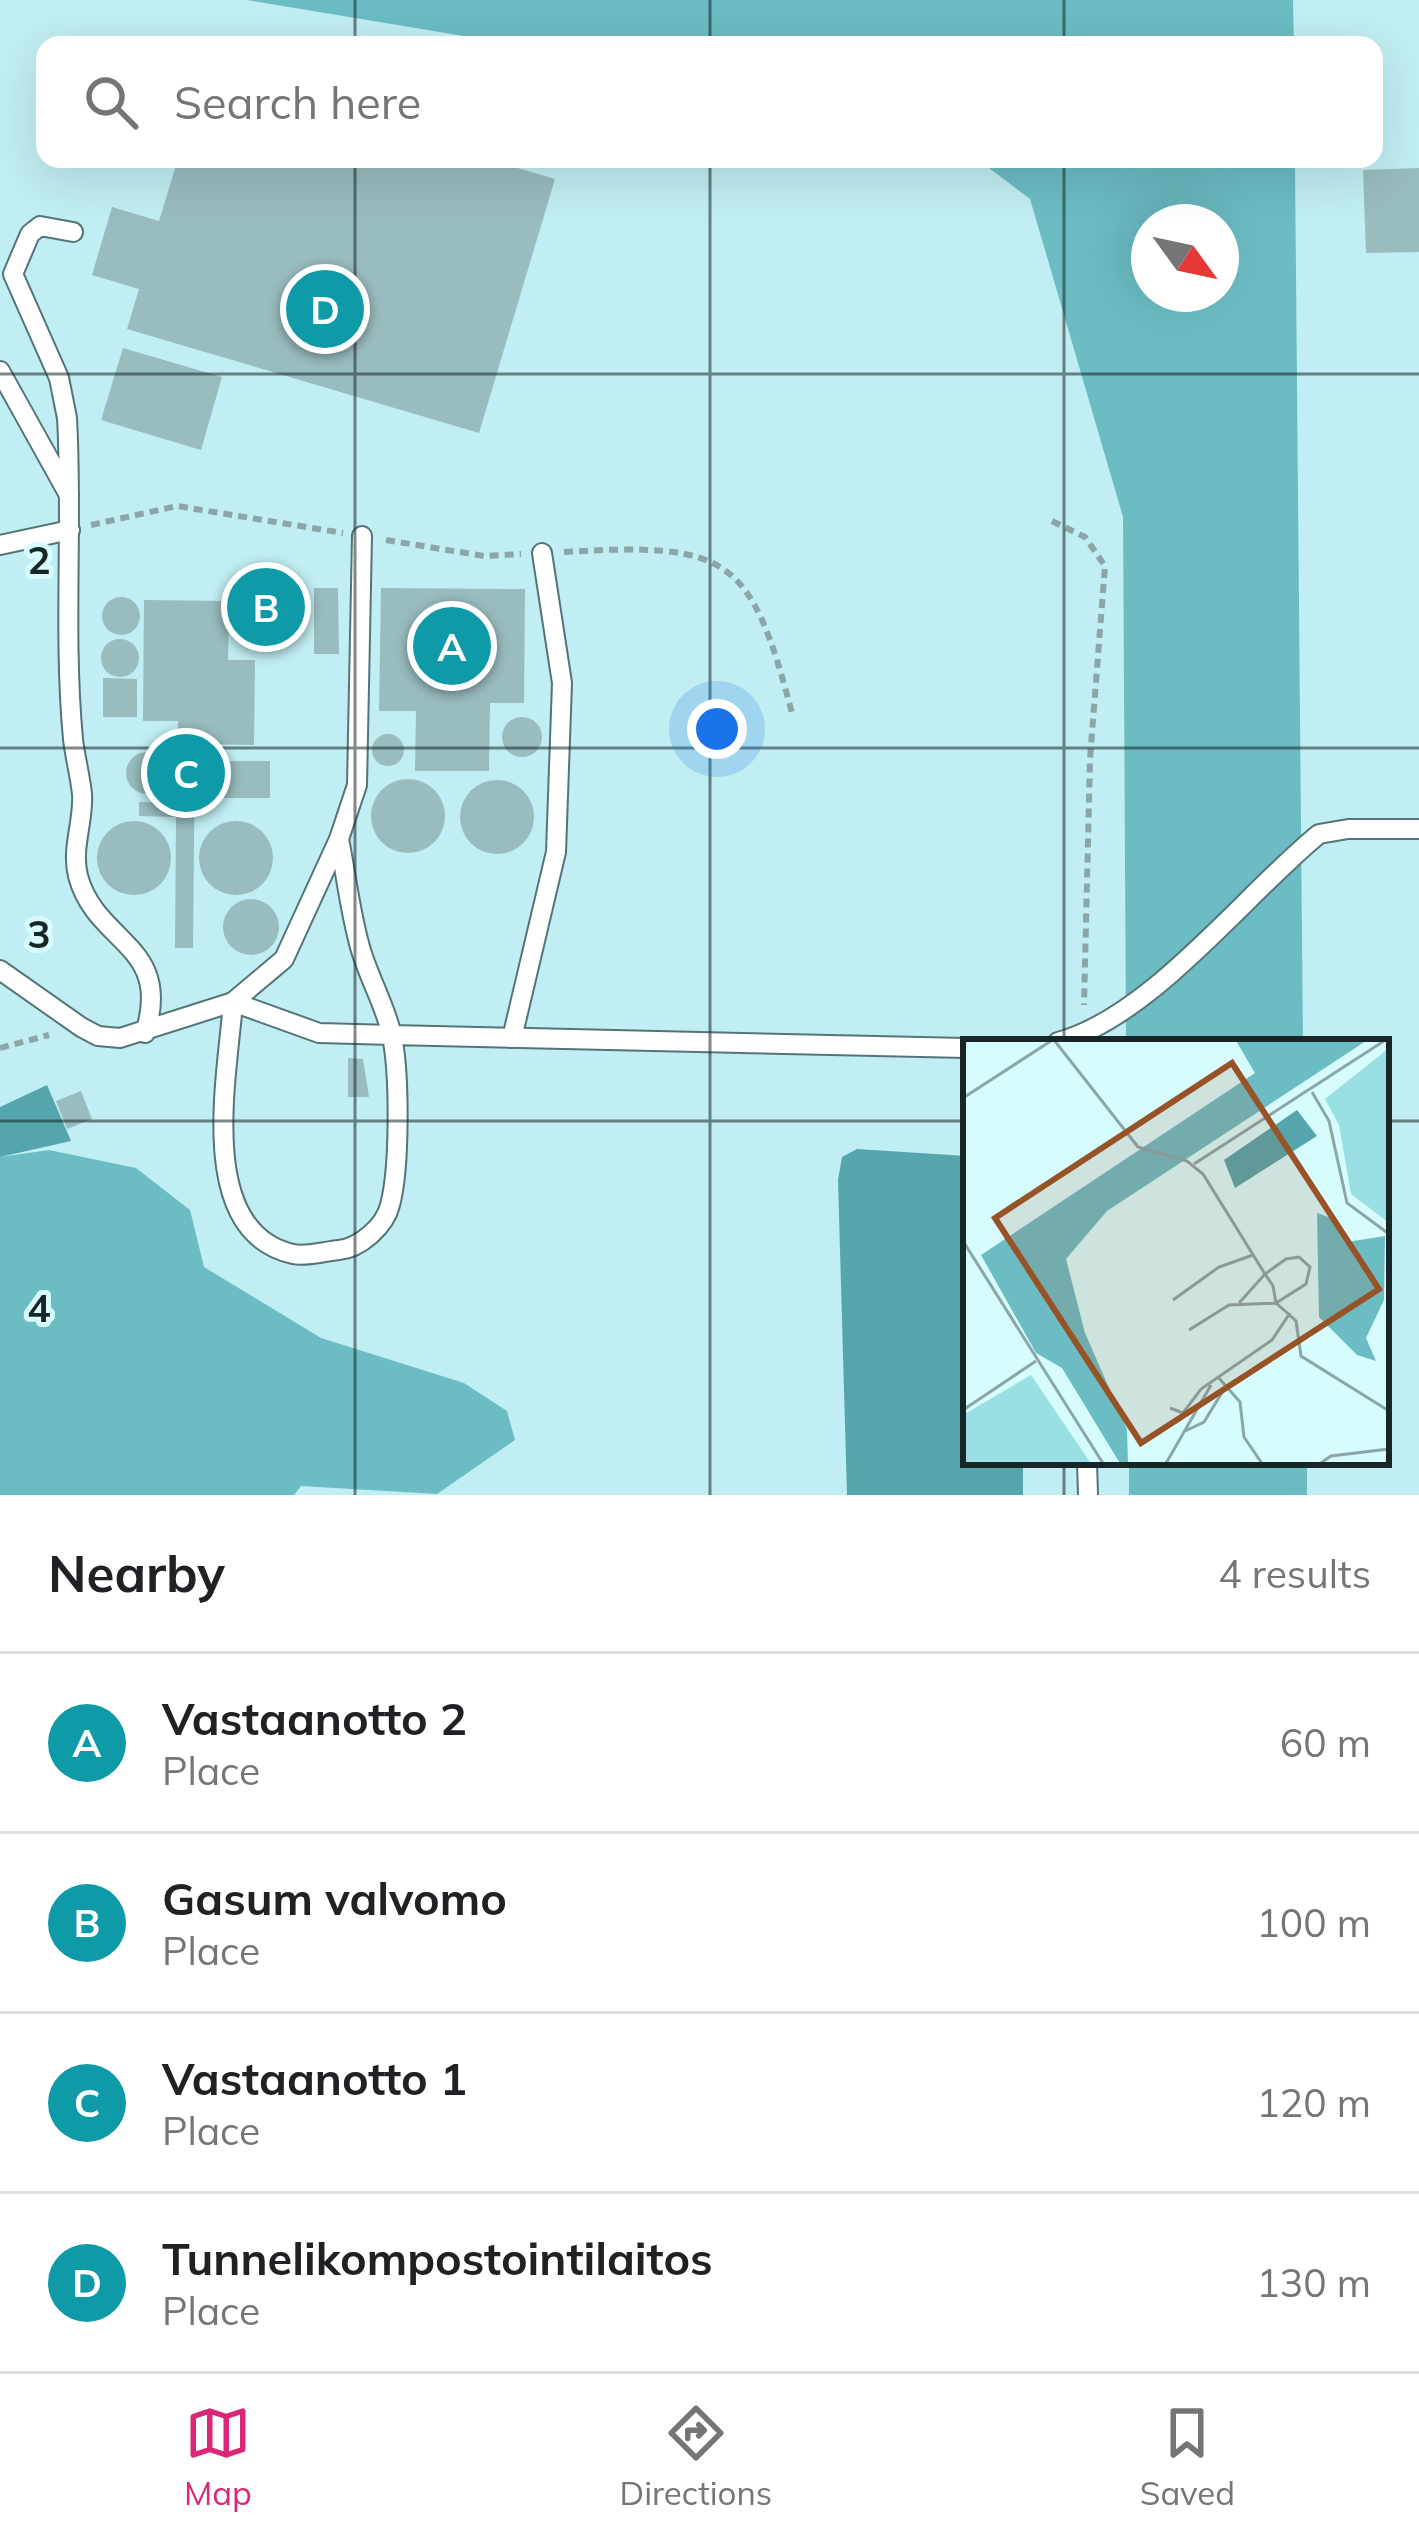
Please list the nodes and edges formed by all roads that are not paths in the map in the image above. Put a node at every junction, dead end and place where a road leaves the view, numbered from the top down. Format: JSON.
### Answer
{"nodes":[{"id":1,"x":74,"y":232,"type":"dead end"},
{"id":2,"x":0,"y":371,"type":"edge"},
{"id":3,"x":71,"y":499,"type":"junction"},
{"id":4,"x":0,"y":524,"type":"edge"},
{"id":5,"x":70,"y":530,"type":"junction"},
{"id":6,"x":362,"y":536,"type":"road end"},
{"id":7,"x":5,"y":543,"type":"edge"},
{"id":8,"x":542,"y":553,"type":"road end"},
{"id":9,"x":1419,"y":829,"type":"edge"},
{"id":10,"x":339,"y":839,"type":"junction"},
{"id":11,"x":0,"y":970,"type":"edge"},
{"id":12,"x":232,"y":1002,"type":"junction"},
{"id":13,"x":145,"y":1033,"type":"junction"},
{"id":14,"x":392,"y":1035,"type":"junction"},
{"id":15,"x":512,"y":1038,"type":"junction"},
{"id":16,"x":1083,"y":1039,"type":"edge"},
{"id":17,"x":963,"y":1048,"type":"edge"},
{"id":18,"x":1087,"y":1465,"type":"edge"},
{"id":19,"x":1088,"y":1495,"type":"edge"}],
"edges":[{"from":1,"to":3,"type":"lane"},
{"from":2,"to":3,"type":"lane"},
{"from":3,"to":5,"type":"lane"},
{"from":4,"to":7,"type":"lane"},
{"from":5,"to":7,"type":"lane"},
{"from":5,"to":13,"type":"lane"},
{"from":6,"to":10,"type":"lane"},
{"from":8,"to":15,"type":"lane"},
{"from":9,"to":16,"type":"lane"},
{"from":10,"to":12,"type":"lane"},
{"from":10,"to":14,"type":"lane"},
{"from":11,"to":13,"type":"lane"},
{"from":12,"to":13,"type":"lane"},
{"from":12,"to":14,"type":"lane"},
{"from":12,"to":14,"type":"lane"},
{"from":14,"to":15,"type":"lane"},
{"from":15,"to":17,"type":"lane"},
{"from":18,"to":19,"type":"lane"}]}
